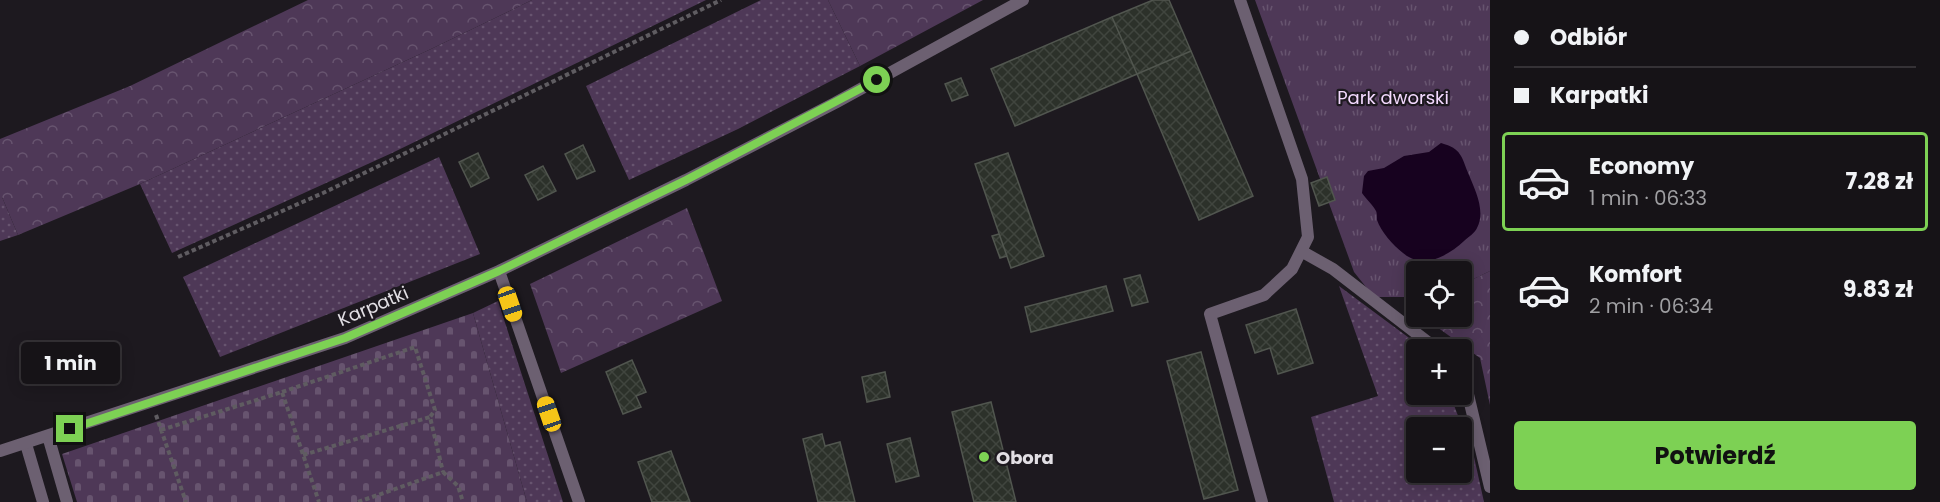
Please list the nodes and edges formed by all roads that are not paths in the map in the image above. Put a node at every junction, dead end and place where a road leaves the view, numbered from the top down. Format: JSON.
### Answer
{"nodes":[{"id":1,"x":1023,"y":0,"type":"edge"},
{"id":2,"x":1240,"y":0,"type":"edge"},
{"id":3,"x":1301,"y":251,"type":"junction"},
{"id":4,"x":499,"y":271,"type":"junction"},
{"id":5,"x":1424,"y":339,"type":"edge"},
{"id":6,"x":1470,"y":405,"type":"edge"},
{"id":7,"x":48,"y":436,"type":"junction"},
{"id":8,"x":26,"y":444,"type":"junction"},
{"id":9,"x":0,"y":451,"type":"edge"},
{"id":10,"x":1490,"y":487,"type":"edge"},
{"id":11,"x":43,"y":502,"type":"edge"},
{"id":12,"x":67,"y":502,"type":"edge"},
{"id":13,"x":579,"y":502,"type":"edge"},
{"id":14,"x":1262,"y":502,"type":"edge"}],
"edges":[{"from":1,"to":4,"type":"street","name":"Karpatki"},
{"from":2,"to":3,"type":"street"},
{"from":3,"to":5,"type":"street"},
{"from":3,"to":14,"type":"street"},
{"from":4,"to":7,"type":"street","name":"Karpatki"},
{"from":4,"to":13,"type":"street"},
{"from":6,"to":10,"type":"street"},
{"from":7,"to":8,"type":"street","name":"Karpatki"},
{"from":7,"to":12,"type":"street"},
{"from":8,"to":9,"type":"street","name":"Karpatki"},
{"from":8,"to":11,"type":"street"}]}
